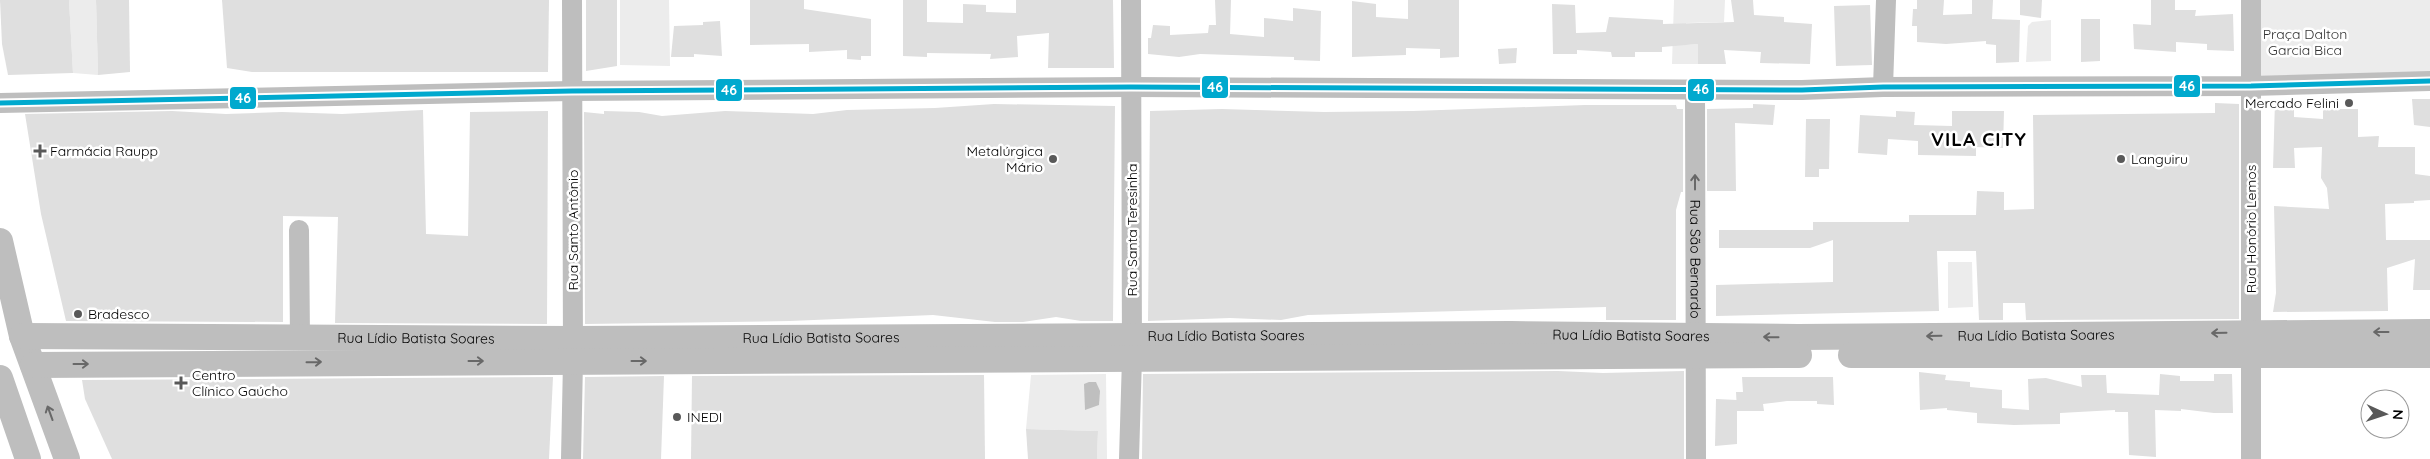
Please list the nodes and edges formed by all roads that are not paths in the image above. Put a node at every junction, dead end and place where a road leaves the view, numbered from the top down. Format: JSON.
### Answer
{"nodes":[{"id":1,"x":572,"y":0,"type":"edge"},
{"id":2,"x":1131,"y":0,"type":"edge"},
{"id":3,"x":1886,"y":0,"type":"edge"},
{"id":4,"x":2251,"y":0,"type":"edge"},
{"id":5,"x":2430,"y":81,"type":"edge"},
{"id":6,"x":2251,"y":86,"type":"junction"},
{"id":7,"x":1131,"y":87,"type":"junction"},
{"id":8,"x":1883,"y":87,"type":"junction"},
{"id":9,"x":1695,"y":89,"type":"junction"},
{"id":10,"x":572,"y":91,"type":"junction"},
{"id":11,"x":0,"y":103,"type":"edge"},
{"id":12,"x":299,"y":230,"type":"dead end"},
{"id":13,"x":0,"y":241,"type":"edge"},
{"id":14,"x":2430,"y":332,"type":"edge"},
{"id":15,"x":22,"y":336,"type":"junction"},
{"id":16,"x":193,"y":337,"type":"junction"},
{"id":17,"x":2251,"y":344,"type":"junction"},
{"id":18,"x":291,"y":346,"type":"junction"},
{"id":19,"x":1132,"y":346,"type":"junction"},
{"id":20,"x":1696,"y":346,"type":"junction"},
{"id":21,"x":573,"y":350,"type":"junction"},
{"id":22,"x":2430,"y":355,"type":"edge"},
{"id":23,"x":193,"y":363,"type":"junction"},
{"id":24,"x":33,"y":365,"type":"junction"},
{"id":25,"x":0,"y":378,"type":"edge"},
{"id":26,"x":28,"y":459,"type":"edge"},
{"id":27,"x":67,"y":459,"type":"edge"},
{"id":28,"x":571,"y":459,"type":"edge"},
{"id":29,"x":1129,"y":459,"type":"edge"},
{"id":30,"x":1696,"y":459,"type":"edge"},
{"id":31,"x":2251,"y":459,"type":"edge"}],
"edges":[{"from":1,"to":10,"type":"street","name":"Rua Santo Antônio"},
{"from":2,"to":7,"type":"street","name":"Rua Santa Teresinha"},
{"from":3,"to":8,"type":"street"},
{"from":4,"to":6,"type":"street","name":"Rua Honório Lemos"},
{"from":5,"to":6,"type":"street"},
{"from":6,"to":8,"type":"street"},
{"from":6,"to":17,"type":"street","name":"Rua Honório Lemos"},
{"from":7,"to":9,"type":"street"},
{"from":7,"to":10,"type":"street"},
{"from":7,"to":19,"type":"street","name":"Rua Santa Teresinha"},
{"from":8,"to":9,"type":"street"},
{"from":20,"to":9,"type":"street","name":"Rua São Bernardo","one_way":true},
{"from":10,"to":11,"type":"street"},
{"from":10,"to":21,"type":"street","name":"Rua Santo Antônio"},
{"from":12,"to":18,"type":"street"},
{"from":13,"to":15,"type":"main road"},
{"from":14,"to":17,"type":"main road","name":"Rua Lídio Batista Soares","one_way":true},
{"from":15,"to":16,"type":"main road","name":"Rua Lídio Batista Soares"},
{"from":15,"to":24,"type":"main road"},
{"from":16,"to":18,"type":"main road","name":"Rua Lídio Batista Soares"},
{"from":16,"to":23,"type":"main road"},
{"from":17,"to":20,"type":"main road","name":"Rua Lídio Batista Soares"},
{"from":17,"to":22,"type":"main road","name":"Rua Lídio Batista Soares"},
{"from":17,"to":31,"type":"street","name":"Rua Honório Lemos"},
{"from":18,"to":21,"type":"main road","name":"Rua Lídio Batista Soares"},
{"from":18,"to":23,"type":"main road","name":"Rua Lídio Batista Soares"},
{"from":19,"to":20,"type":"main road","name":"Rua Lídio Batista Soares"},
{"from":19,"to":21,"type":"main road","name":"Rua Lídio Batista Soares"},
{"from":19,"to":29,"type":"street","name":"Rua Santa Teresinha"},
{"from":20,"to":30,"type":"street","name":"Rua São Bernardo"},
{"from":21,"to":28,"type":"street","name":"Rua Santo Antônio"},
{"from":24,"to":23,"type":"main road","name":"Rua Lídio Batista Soares","one_way":true},
{"from":27,"to":24,"type":"main road","one_way":true},
{"from":25,"to":26,"type":"main road"}]}
